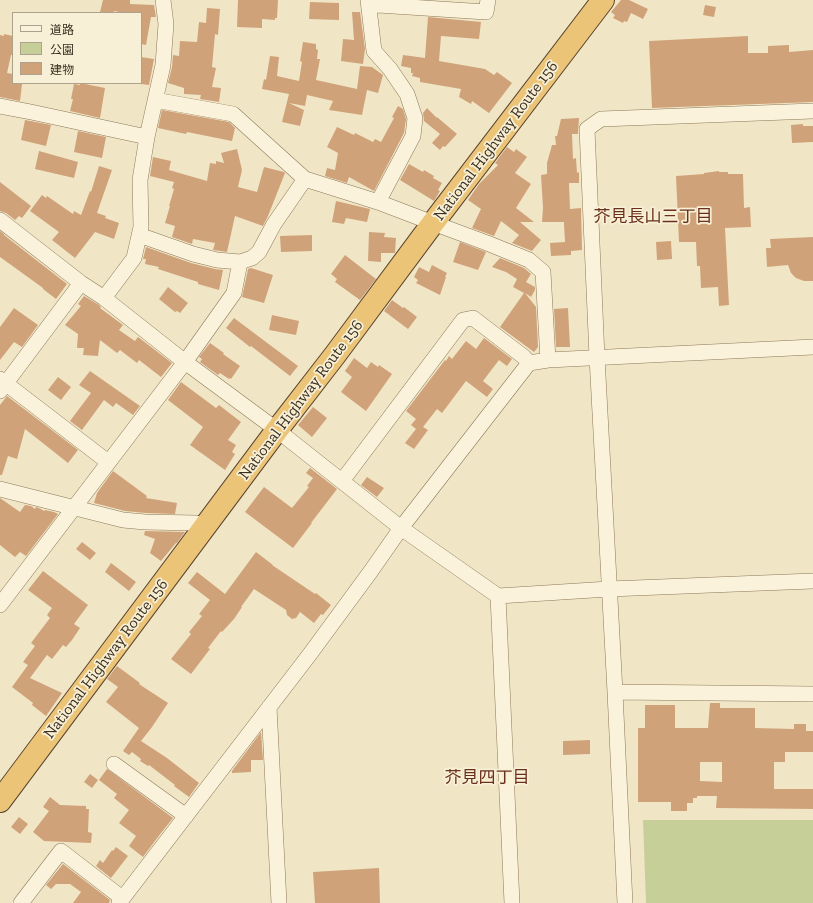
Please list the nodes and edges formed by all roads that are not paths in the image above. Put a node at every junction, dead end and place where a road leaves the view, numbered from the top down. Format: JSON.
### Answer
{"nodes":[{"id":1,"x":163,"y":0,"type":"edge"},
{"id":2,"x":488,"y":0,"type":"edge"},
{"id":3,"x":603,"y":0,"type":"edge"},
{"id":4,"x":368,"y":3,"type":"edge"},
{"id":5,"x":155,"y":100,"type":"junction"},
{"id":6,"x":0,"y":106,"type":"edge"},
{"id":7,"x":813,"y":111,"type":"edge"},
{"id":8,"x":147,"y":137,"type":"junction"},
{"id":9,"x":305,"y":178,"type":"junction"},
{"id":10,"x":378,"y":202,"type":"junction"},
{"id":11,"x":0,"y":220,"type":"edge"},
{"id":12,"x":433,"y":223,"type":"junction"},
{"id":13,"x":139,"y":235,"type":"junction"},
{"id":14,"x":240,"y":262,"type":"junction"},
{"id":15,"x":81,"y":283,"type":"junction"},
{"id":16,"x":104,"y":298,"type":"junction"},
{"id":17,"x":813,"y":347,"type":"edge"},
{"id":18,"x":597,"y":357,"type":"junction"},
{"id":19,"x":548,"y":360,"type":"junction"},
{"id":20,"x":185,"y":362,"type":"junction"},
{"id":21,"x":529,"y":363,"type":"junction"},
{"id":22,"x":2,"y":384,"type":"edge"},
{"id":23,"x":277,"y":430,"type":"junction"},
{"id":24,"x":108,"y":462,"type":"junction"},
{"id":25,"x":342,"y":481,"type":"junction"},
{"id":26,"x":0,"y":489,"type":"edge"},
{"id":27,"x":74,"y":508,"type":"junction"},
{"id":28,"x":205,"y":526,"type":"junction"},
{"id":29,"x":401,"y":528,"type":"junction"},
{"id":30,"x":813,"y":581,"type":"edge"},
{"id":31,"x":609,"y":589,"type":"junction"},
{"id":32,"x":498,"y":596,"type":"junction"},
{"id":33,"x":0,"y":605,"type":"edge"},
{"id":34,"x":615,"y":692,"type":"junction"},
{"id":35,"x":813,"y":694,"type":"edge"},
{"id":36,"x":269,"y":707,"type":"junction"},
{"id":37,"x":114,"y":764,"type":"dead end"},
{"id":38,"x":2,"y":795,"type":"edge"},
{"id":39,"x":186,"y":816,"type":"junction"},
{"id":40,"x":120,"y":901,"type":"edge"},
{"id":41,"x":21,"y":903,"type":"edge"},
{"id":42,"x":279,"y":903,"type":"edge"},
{"id":43,"x":512,"y":903,"type":"edge"},
{"id":44,"x":625,"y":903,"type":"edge"}],
"edges":[{"from":1,"to":5,"type":"street"},
{"from":2,"to":4,"type":"street"},
{"from":3,"to":12,"type":"highway","name":"National Highway Route 156"},
{"from":4,"to":10,"type":"street"},
{"from":5,"to":8,"type":"street"},
{"from":5,"to":9,"type":"street"},
{"from":6,"to":8,"type":"street"},
{"from":7,"to":18,"type":"street"},
{"from":8,"to":13,"type":"street"},
{"from":9,"to":10,"type":"street"},
{"from":9,"to":14,"type":"street"},
{"from":10,"to":12,"type":"street"},
{"from":11,"to":15,"type":"street"},
{"from":12,"to":19,"type":"street"},
{"from":12,"to":23,"type":"highway","name":"National Highway Route 156"},
{"from":13,"to":14,"type":"street"},
{"from":13,"to":16,"type":"street"},
{"from":14,"to":20,"type":"street"},
{"from":15,"to":16,"type":"street"},
{"from":15,"to":22,"type":"street"},
{"from":16,"to":20,"type":"street"},
{"from":17,"to":18,"type":"street"},
{"from":18,"to":19,"type":"street"},
{"from":18,"to":31,"type":"street"},
{"from":19,"to":21,"type":"street"},
{"from":20,"to":23,"type":"street"},
{"from":20,"to":24,"type":"street"},
{"from":21,"to":25,"type":"street"},
{"from":21,"to":29,"type":"street"},
{"from":22,"to":24,"type":"street"},
{"from":23,"to":25,"type":"street"},
{"from":23,"to":28,"type":"highway","name":"National Highway Route 156"},
{"from":24,"to":27,"type":"street"},
{"from":25,"to":29,"type":"street"},
{"from":26,"to":27,"type":"street"},
{"from":27,"to":28,"type":"street"},
{"from":27,"to":33,"type":"street"},
{"from":28,"to":38,"type":"highway","name":"National Highway Route 156"},
{"from":29,"to":32,"type":"street"},
{"from":29,"to":36,"type":"street"},
{"from":30,"to":31,"type":"street"},
{"from":31,"to":32,"type":"street"},
{"from":31,"to":34,"type":"street"},
{"from":32,"to":43,"type":"street"},
{"from":34,"to":35,"type":"street"},
{"from":34,"to":44,"type":"street"},
{"from":36,"to":39,"type":"street"},
{"from":36,"to":42,"type":"street"},
{"from":37,"to":39,"type":"street"},
{"from":39,"to":40,"type":"street"},
{"from":40,"to":41,"type":"street"}]}
